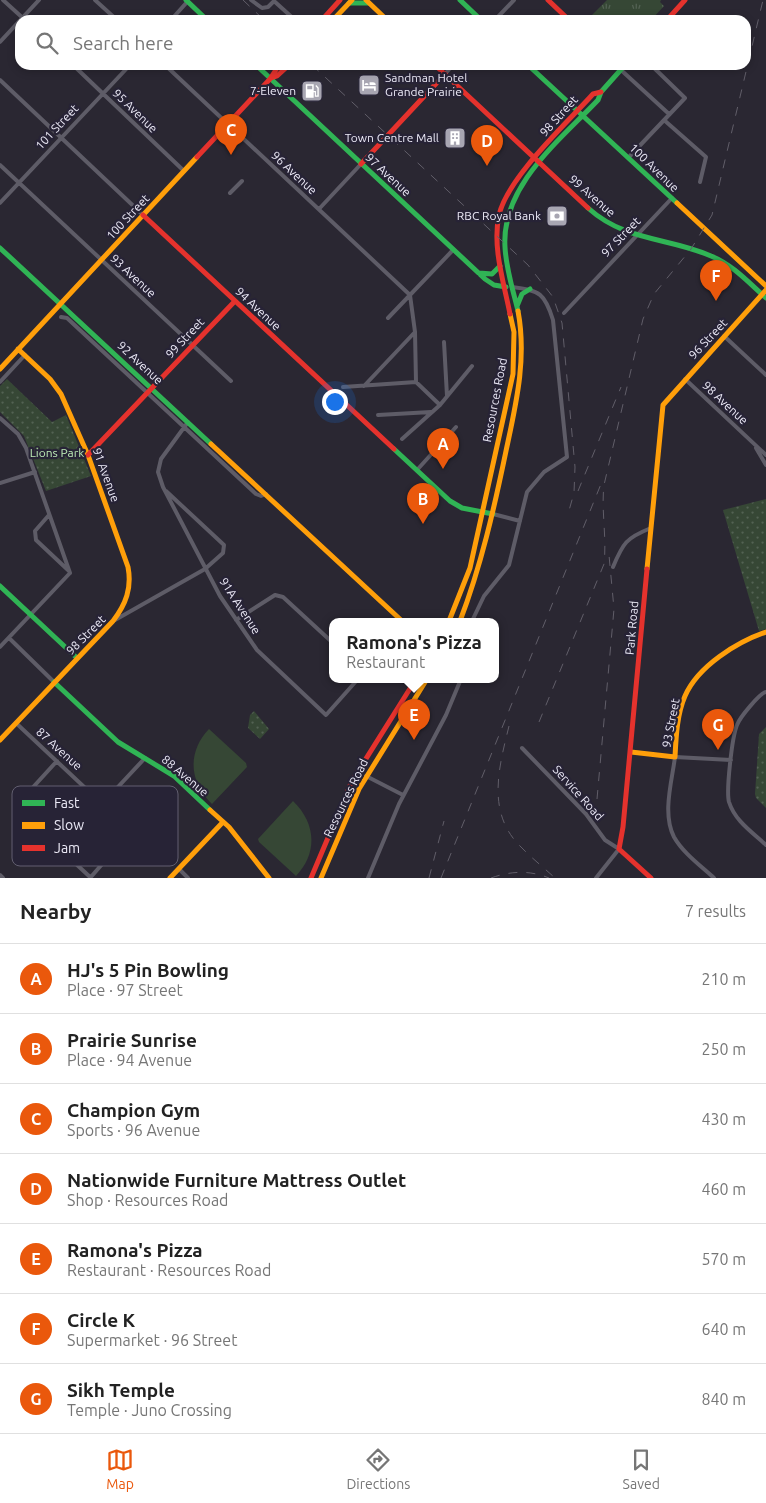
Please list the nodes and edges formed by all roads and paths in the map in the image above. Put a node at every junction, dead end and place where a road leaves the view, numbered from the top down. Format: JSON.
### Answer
{"nodes":[{"id":1,"x":3,"y":0,"type":"edge"},
{"id":2,"x":39,"y":0,"type":"edge"},
{"id":3,"x":95,"y":0,"type":"edge"},
{"id":4,"x":187,"y":0,"type":"edge"},
{"id":5,"x":251,"y":0,"type":"edge"},
{"id":6,"x":340,"y":0,"type":"edge"},
{"id":7,"x":460,"y":0,"type":"edge"},
{"id":8,"x":514,"y":0,"type":"edge"},
{"id":9,"x":548,"y":0,"type":"edge"},
{"id":10,"x":685,"y":0,"type":"edge"},
{"id":11,"x":274,"y":1,"type":"edge"},
{"id":12,"x":350,"y":2,"type":"edge"},
{"id":13,"x":367,"y":2,"type":"edge"},
{"id":14,"x":19,"y":15,"type":"edge"},
{"id":15,"x":26,"y":15,"type":"edge"},
{"id":16,"x":112,"y":15,"type":"edge"},
{"id":17,"x":175,"y":15,"type":"edge"},
{"id":18,"x":202,"y":15,"type":"edge"},
{"id":19,"x":289,"y":15,"type":"edge"},
{"id":20,"x":326,"y":15,"type":"edge"},
{"id":21,"x":338,"y":15,"type":"edge"},
{"id":22,"x":381,"y":15,"type":"edge"},
{"id":23,"x":476,"y":15,"type":"edge"},
{"id":24,"x":500,"y":15,"type":"edge"},
{"id":25,"x":564,"y":15,"type":"edge"},
{"id":26,"x":672,"y":15,"type":"edge"},
{"id":27,"x":15,"y":27,"type":"edge"},
{"id":28,"x":0,"y":42,"type":"edge"},
{"id":29,"x":78,"y":70,"type":"edge"},
{"id":30,"x":125,"y":70,"type":"edge"},
{"id":31,"x":170,"y":70,"type":"edge"},
{"id":32,"x":261,"y":70,"type":"edge"},
{"id":33,"x":276,"y":70,"type":"edge"},
{"id":34,"x":284,"y":70,"type":"edge"},
{"id":35,"x":441,"y":70,"type":"edge"},
{"id":36,"x":449,"y":70,"type":"edge"},
{"id":37,"x":533,"y":70,"type":"edge"},
{"id":38,"x":621,"y":70,"type":"joint"},
{"id":39,"x":656,"y":70,"type":"edge"},
{"id":40,"x":445,"y":74,"type":"junction"},
{"id":41,"x":270,"y":78,"type":"junction"},
{"id":42,"x":0,"y":80,"type":"edge"},
{"id":43,"x":601,"y":92,"type":"junction"},
{"id":44,"x":103,"y":93,"type":"junction"},
{"id":45,"x":578,"y":111,"type":"junction"},
{"id":46,"x":669,"y":114,"type":"junction"},
{"id":47,"x":584,"y":116,"type":"junction"},
{"id":48,"x":664,"y":120,"type":"junction"},
{"id":49,"x":228,"y":124,"type":"junction"},
{"id":50,"x":61,"y":138,"type":"junction"},
{"id":51,"x":629,"y":157,"type":"junction"},
{"id":52,"x":535,"y":158,"type":"junction"},
{"id":53,"x":541,"y":163,"type":"junction"},
{"id":54,"x":362,"y":164,"type":"junction"},
{"id":55,"x":0,"y":165,"type":"edge"},
{"id":56,"x":184,"y":171,"type":"junction"},
{"id":57,"x":242,"y":181,"type":"dead end"},
{"id":58,"x":700,"y":182,"type":"dead end"},
{"id":59,"x":20,"y":183,"type":"junction"},
{"id":60,"x":230,"y":193,"type":"dead end"},
{"id":61,"x":672,"y":198,"type":"junction"},
{"id":62,"x":0,"y":203,"type":"edge"},
{"id":63,"x":318,"y":210,"type":"junction"},
{"id":64,"x":143,"y":215,"type":"junction"},
{"id":65,"x":635,"y":237,"type":"junction"},
{"id":66,"x":0,"y":248,"type":"edge"},
{"id":67,"x":453,"y":250,"type":"junction"},
{"id":68,"x":102,"y":260,"type":"junction"},
{"id":69,"x":500,"y":266,"type":"junction"},
{"id":70,"x":478,"y":272,"type":"junction"},
{"id":71,"x":766,"y":286,"type":"edge"},
{"id":72,"x":504,"y":287,"type":"junction"},
{"id":73,"x":512,"y":287,"type":"junction"},
{"id":74,"x":530,"y":289,"type":"junction"},
{"id":75,"x":410,"y":294,"type":"junction"},
{"id":76,"x":765,"y":294,"type":"edge"},
{"id":77,"x":235,"y":301,"type":"junction"},
{"id":78,"x":62,"y":304,"type":"junction"},
{"id":79,"x":517,"y":307,"type":"junction"},
{"id":80,"x":564,"y":313,"type":"dead end"},
{"id":81,"x":61,"y":317,"type":"dead end"},
{"id":82,"x":388,"y":318,"type":"dead end"},
{"id":83,"x":415,"y":332,"type":"junction"},
{"id":84,"x":724,"y":336,"type":"junction"},
{"id":85,"x":444,"y":342,"type":"dead end"},
{"id":86,"x":192,"y":345,"type":"junction"},
{"id":87,"x":18,"y":350,"type":"junction"},
{"id":88,"x":24,"y":355,"type":"junction"},
{"id":89,"x":472,"y":366,"type":"dead end"},
{"id":90,"x":0,"y":369,"type":"edge"},
{"id":91,"x":766,"y":375,"type":"edge"},
{"id":92,"x":685,"y":379,"type":"junction"},
{"id":93,"x":230,"y":381,"type":"dead end"},
{"id":94,"x":0,"y":382,"type":"edge"},
{"id":95,"x":416,"y":382,"type":"junction"},
{"id":96,"x":364,"y":386,"type":"junction"},
{"id":97,"x":342,"y":387,"type":"dead end"},
{"id":98,"x":152,"y":388,"type":"junction"},
{"id":99,"x":147,"y":393,"type":"junction"},
{"id":100,"x":447,"y":396,"type":"junction"},
{"id":101,"x":440,"y":405,"type":"junction"},
{"id":102,"x":431,"y":412,"type":"junction"},
{"id":103,"x":378,"y":415,"type":"dead end"},
{"id":104,"x":0,"y":418,"type":"edge"},
{"id":105,"x":188,"y":422,"type":"junction"},
{"id":106,"x":184,"y":427,"type":"junction"},
{"id":107,"x":456,"y":428,"type":"dead end"},
{"id":108,"x":402,"y":439,"type":"dead end"},
{"id":109,"x":752,"y":442,"type":"junction"},
{"id":110,"x":88,"y":455,"type":"junction"},
{"id":111,"x":766,"y":455,"type":"edge"},
{"id":112,"x":766,"y":465,"type":"edge"},
{"id":113,"x":416,"y":470,"type":"junction"},
{"id":114,"x":34,"y":472,"type":"junction"},
{"id":115,"x":0,"y":483,"type":"edge"},
{"id":116,"x":163,"y":487,"type":"junction"},
{"id":117,"x":266,"y":494,"type":"junction"},
{"id":118,"x":482,"y":512,"type":"junction"},
{"id":119,"x":493,"y":514,"type":"junction"},
{"id":120,"x":49,"y":515,"type":"junction"},
{"id":121,"x":520,"y":520,"type":"junction"},
{"id":122,"x":651,"y":528,"type":"junction"},
{"id":123,"x":612,"y":567,"type":"dead end"},
{"id":124,"x":206,"y":569,"type":"junction"},
{"id":125,"x":70,"y":573,"type":"junction"},
{"id":126,"x":0,"y":586,"type":"edge"},
{"id":127,"x":30,"y":615,"type":"junction"},
{"id":128,"x":399,"y":618,"type":"edge"},
{"id":129,"x":450,"y":618,"type":"edge"},
{"id":130,"x":461,"y":618,"type":"edge"},
{"id":131,"x":473,"y":618,"type":"edge"},
{"id":132,"x":236,"y":620,"type":"junction"},
{"id":133,"x":113,"y":621,"type":"junction"},
{"id":134,"x":766,"y":632,"type":"edge"},
{"id":135,"x":9,"y":638,"type":"junction"},
{"id":136,"x":329,"y":640,"type":"edge"},
{"id":137,"x":0,"y":647,"type":"edge"},
{"id":138,"x":78,"y":658,"type":"junction"},
{"id":139,"x":54,"y":682,"type":"junction"},
{"id":140,"x":354,"y":683,"type":"edge"},
{"id":141,"x":413,"y":683,"type":"edge"},
{"id":142,"x":424,"y":683,"type":"edge"},
{"id":143,"x":459,"y":683,"type":"edge"},
{"id":144,"x":765,"y":691,"type":"edge"},
{"id":145,"x":16,"y":723,"type":"junction"},
{"id":146,"x":0,"y":740,"type":"edge"},
{"id":147,"x":522,"y":748,"type":"dead end"},
{"id":148,"x":631,"y":752,"type":"junction"},
{"id":149,"x":674,"y":757,"type":"junction"},
{"id":150,"x":146,"y":758,"type":"junction"},
{"id":151,"x":731,"y":760,"type":"junction"},
{"id":152,"x":57,"y":761,"type":"junction"},
{"id":153,"x":366,"y":776,"type":"junction"},
{"id":154,"x":34,"y":786,"type":"edge"},
{"id":155,"x":84,"y":786,"type":"edge"},
{"id":156,"x":119,"y":786,"type":"edge"},
{"id":157,"x":403,"y":795,"type":"junction"},
{"id":158,"x":223,"y":822,"type":"junction"},
{"id":159,"x":766,"y":836,"type":"edge"},
{"id":160,"x":761,"y":840,"type":"junction"},
{"id":161,"x":766,"y":845,"type":"edge"},
{"id":162,"x":620,"y":849,"type":"junction"},
{"id":163,"x":77,"y":866,"type":"edge"},
{"id":164,"x":100,"y":866,"type":"edge"},
{"id":165,"x":178,"y":869,"type":"junction"},
{"id":166,"x":0,"y":875,"type":"edge"},
{"id":167,"x":3,"y":878,"type":"edge"},
{"id":168,"x":90,"y":878,"type":"edge"},
{"id":169,"x":170,"y":878,"type":"edge"},
{"id":170,"x":188,"y":878,"type":"edge"},
{"id":171,"x":269,"y":878,"type":"edge"},
{"id":172,"x":311,"y":878,"type":"edge"},
{"id":173,"x":321,"y":878,"type":"edge"},
{"id":174,"x":368,"y":878,"type":"edge"},
{"id":175,"x":596,"y":878,"type":"edge"},
{"id":176,"x":651,"y":878,"type":"edge"},
{"id":177,"x":714,"y":878,"type":"edge"}],
"edges":[{"from":1,"to":14,"type":"street"},
{"from":2,"to":15,"type":"street"},
{"from":3,"to":16,"type":"street"},
{"from":4,"to":17,"type":"street"},
{"from":4,"to":18,"type":"street"},
{"from":5,"to":11,"type":"street"},
{"from":6,"to":20,"type":"street"},
{"from":7,"to":23,"type":"street"},
{"from":8,"to":24,"type":"street"},
{"from":9,"to":25,"type":"street"},
{"from":10,"to":26,"type":"street"},
{"from":11,"to":19,"type":"street"},
{"from":12,"to":13,"type":"street"},
{"from":12,"to":21,"type":"street"},
{"from":13,"to":22,"type":"street"},
{"from":27,"to":28,"type":"street"},
{"from":29,"to":44,"type":"street","name":"95 Avenue"},
{"from":30,"to":44,"type":"street","name":"101 Street"},
{"from":31,"to":49,"type":"street","name":"96 Avenue"},
{"from":32,"to":41,"type":"street","name":"97 Avenue"},
{"from":33,"to":41,"type":"street","name":"100 Street"},
{"from":34,"to":41,"type":"street","name":"100 Street"},
{"from":35,"to":40,"type":"street","name":"99 Avenue"},
{"from":36,"to":40,"type":"street"},
{"from":37,"to":45,"type":"street","name":"100 Avenue"},
{"from":38,"to":43,"type":"street","name":"98 Street"},
{"from":38,"to":46,"type":"street"},
{"from":39,"to":46,"type":"street"},
{"from":40,"to":52,"type":"street","name":"99 Avenue"},
{"from":40,"to":54,"type":"street"},
{"from":41,"to":49,"type":"street","name":"100 Street"},
{"from":41,"to":54,"type":"street","name":"97 Avenue"},
{"from":42,"to":50,"type":"street","name":"94 Avenue"},
{"from":43,"to":45,"type":"street","name":"98 Street"},
{"from":43,"to":47,"type":"street","name":"98 Street"},
{"from":44,"to":50,"type":"street","name":"101 Street"},
{"from":44,"to":56,"type":"street","name":"95 Avenue"},
{"from":45,"to":47,"type":"street","name":"100 Avenue"},
{"from":45,"to":52,"type":"street","name":"98 Street"},
{"from":46,"to":48,"type":"street"},
{"from":47,"to":51,"type":"street","name":"100 Avenue"},
{"from":47,"to":53,"type":"street","name":"98 Street"},
{"from":48,"to":51,"type":"street"},
{"from":48,"to":58,"type":"street"},
{"from":49,"to":56,"type":"street","name":"100 Street"},
{"from":49,"to":63,"type":"street","name":"96 Avenue"},
{"from":50,"to":59,"type":"street","name":"101 Street"},
{"from":50,"to":64,"type":"street","name":"94 Avenue"},
{"from":51,"to":61,"type":"street","name":"100 Avenue"},
{"from":52,"to":53,"type":"street","name":"99 Avenue"},
{"from":52,"to":69,"type":"street","name":"Resources Road"},
{"from":53,"to":65,"type":"street","name":"99 Avenue"},
{"from":53,"to":73,"type":"street","name":"Resources Road"},
{"from":54,"to":63,"type":"street"},
{"from":54,"to":67,"type":"street","name":"97 Avenue"},
{"from":55,"to":59,"type":"street","name":"93 Avenue"},
{"from":56,"to":64,"type":"street","name":"100 Street"},
{"from":57,"to":60,"type":"street"},
{"from":59,"to":62,"type":"street","name":"101 Street"},
{"from":59,"to":68,"type":"street","name":"93 Avenue"},
{"from":61,"to":65,"type":"street","name":"97 Street"},
{"from":61,"to":71,"type":"street","name":"100 Avenue"},
{"from":63,"to":75,"type":"street","name":"96 Avenue"},
{"from":64,"to":68,"type":"street","name":"100 Street"},
{"from":64,"to":77,"type":"street","name":"94 Avenue"},
{"from":65,"to":76,"type":"street","name":"99 Avenue"},
{"from":65,"to":80,"type":"street","name":"97 Street"},
{"from":66,"to":78,"type":"street","name":"92 Avenue"},
{"from":67,"to":70,"type":"street","name":"97 Avenue"},
{"from":67,"to":75,"type":"street"},
{"from":68,"to":78,"type":"street","name":"100 Street"},
{"from":68,"to":86,"type":"street","name":"93 Avenue"},
{"from":69,"to":70,"type":"street"},
{"from":69,"to":72,"type":"street","name":"Resources Road"},
{"from":70,"to":72,"type":"street","name":"97 Avenue"},
{"from":72,"to":73,"type":"street","name":"97 Avenue"},
{"from":72,"to":118,"type":"street","name":"Resources Road"},
{"from":73,"to":74,"type":"street"},
{"from":73,"to":79,"type":"street","name":"Resources Road"},
{"from":74,"to":79,"type":"street"},
{"from":74,"to":121,"type":"street"},
{"from":75,"to":82,"type":"street"},
{"from":75,"to":83,"type":"street"},
{"from":76,"to":84,"type":"street","name":"96 Street"},
{"from":77,"to":86,"type":"street","name":"99 Street"},
{"from":77,"to":113,"type":"street","name":"94 Avenue"},
{"from":78,"to":87,"type":"street","name":"100 Street"},
{"from":78,"to":98,"type":"street","name":"92 Avenue"},
{"from":79,"to":119,"type":"street","name":"Resources Road"},
{"from":81,"to":99,"type":"street","name":"92 Avenue"},
{"from":83,"to":95,"type":"street"},
{"from":83,"to":96,"type":"street"},
{"from":84,"to":91,"type":"street"},
{"from":84,"to":92,"type":"street","name":"96 Street"},
{"from":85,"to":100,"type":"street"},
{"from":86,"to":93,"type":"street","name":"93 Avenue"},
{"from":86,"to":98,"type":"street","name":"99 Street"},
{"from":87,"to":88,"type":"street","name":"91 Avenue"},
{"from":87,"to":90,"type":"street","name":"100 Street"},
{"from":88,"to":94,"type":"street"},
{"from":88,"to":110,"type":"street","name":"91 Avenue"},
{"from":89,"to":100,"type":"street"},
{"from":92,"to":109,"type":"street","name":"98 Avenue"},
{"from":92,"to":122,"type":"street","name":"Park Road"},
{"from":95,"to":96,"type":"street"},
{"from":95,"to":101,"type":"street"},
{"from":96,"to":97,"type":"street"},
{"from":98,"to":99,"type":"street","name":"99 Street"},
{"from":98,"to":105,"type":"street","name":"92 Avenue"},
{"from":99,"to":106,"type":"street","name":"92 Avenue"},
{"from":99,"to":110,"type":"street","name":"99 Street"},
{"from":100,"to":101,"type":"street"},
{"from":101,"to":102,"type":"street"},
{"from":102,"to":103,"type":"street"},
{"from":102,"to":108,"type":"street"},
{"from":104,"to":114,"type":"street"},
{"from":105,"to":106,"type":"street","name":"91A Avenue"},
{"from":105,"to":117,"type":"street","name":"92 Avenue"},
{"from":106,"to":116,"type":"street","name":"91A Avenue"},
{"from":106,"to":117,"type":"street","name":"92 Avenue"},
{"from":107,"to":113,"type":"street"},
{"from":109,"to":111,"type":"street","name":"98 Avenue"},
{"from":109,"to":112,"type":"street","name":"98 Avenue"},
{"from":110,"to":133,"type":"street","name":"91 Avenue"},
{"from":113,"to":118,"type":"street","name":"94 Avenue"},
{"from":114,"to":115,"type":"street"},
{"from":114,"to":120,"type":"street"},
{"from":116,"to":124,"type":"street","name":"91A Avenue"},
{"from":116,"to":124,"type":"street","name":"98 Street"},
{"from":117,"to":128,"type":"street","name":"92 Avenue"},
{"from":118,"to":119,"type":"street","name":"94 Avenue"},
{"from":118,"to":129,"type":"street","name":"Resources Road"},
{"from":119,"to":121,"type":"street","name":"94 Avenue"},
{"from":119,"to":130,"type":"street","name":"Resources Road"},
{"from":120,"to":125,"type":"street"},
{"from":120,"to":125,"type":"street"},
{"from":121,"to":131,"type":"street"},
{"from":122,"to":123,"type":"street"},
{"from":122,"to":148,"type":"street","name":"Park Road"},
{"from":124,"to":132,"type":"street","name":"91A Avenue"},
{"from":124,"to":133,"type":"street","name":"98 Street"},
{"from":125,"to":127,"type":"street"},
{"from":126,"to":127,"type":"street"},
{"from":127,"to":135,"type":"street"},
{"from":127,"to":138,"type":"street"},
{"from":132,"to":136,"type":"street"},
{"from":132,"to":140,"type":"street","name":"91A Avenue"},
{"from":133,"to":138,"type":"street","name":"98 Street"},
{"from":134,"to":149,"type":"street","name":"93 Street"},
{"from":135,"to":137,"type":"street"},
{"from":135,"to":139,"type":"street"},
{"from":138,"to":139,"type":"street","name":"98 Street"},
{"from":139,"to":145,"type":"street","name":"98 Street"},
{"from":139,"to":150,"type":"street","name":"88 Avenue"},
{"from":141,"to":172,"type":"street","name":"Resources Road"},
{"from":142,"to":153,"type":"street","name":"Resources Road"},
{"from":143,"to":157,"type":"street"},
{"from":144,"to":151,"type":"street"},
{"from":145,"to":146,"type":"street","name":"98 Street"},
{"from":145,"to":152,"type":"street","name":"87 Avenue"},
{"from":147,"to":162,"type":"street","name":"Service Road"},
{"from":148,"to":149,"type":"street"},
{"from":148,"to":162,"type":"street","name":"Park Road"},
{"from":149,"to":151,"type":"street"},
{"from":149,"to":177,"type":"street","name":"93 Street"},
{"from":150,"to":156,"type":"street"},
{"from":150,"to":158,"type":"street","name":"88 Avenue"},
{"from":151,"to":160,"type":"street"},
{"from":152,"to":154,"type":"street"},
{"from":152,"to":155,"type":"street","name":"87 Avenue"},
{"from":153,"to":157,"type":"street"},
{"from":153,"to":173,"type":"street","name":"Resources Road"},
{"from":157,"to":174,"type":"street"},
{"from":158,"to":165,"type":"street"},
{"from":158,"to":171,"type":"street","name":"88 Avenue"},
{"from":159,"to":160,"type":"street"},
{"from":160,"to":161,"type":"street"},
{"from":162,"to":175,"type":"street"},
{"from":162,"to":176,"type":"street"},
{"from":163,"to":168,"type":"street"},
{"from":164,"to":168,"type":"street","name":"87 Avenue"},
{"from":165,"to":169,"type":"street"},
{"from":165,"to":170,"type":"street"},
{"from":166,"to":167,"type":"street"}]}
